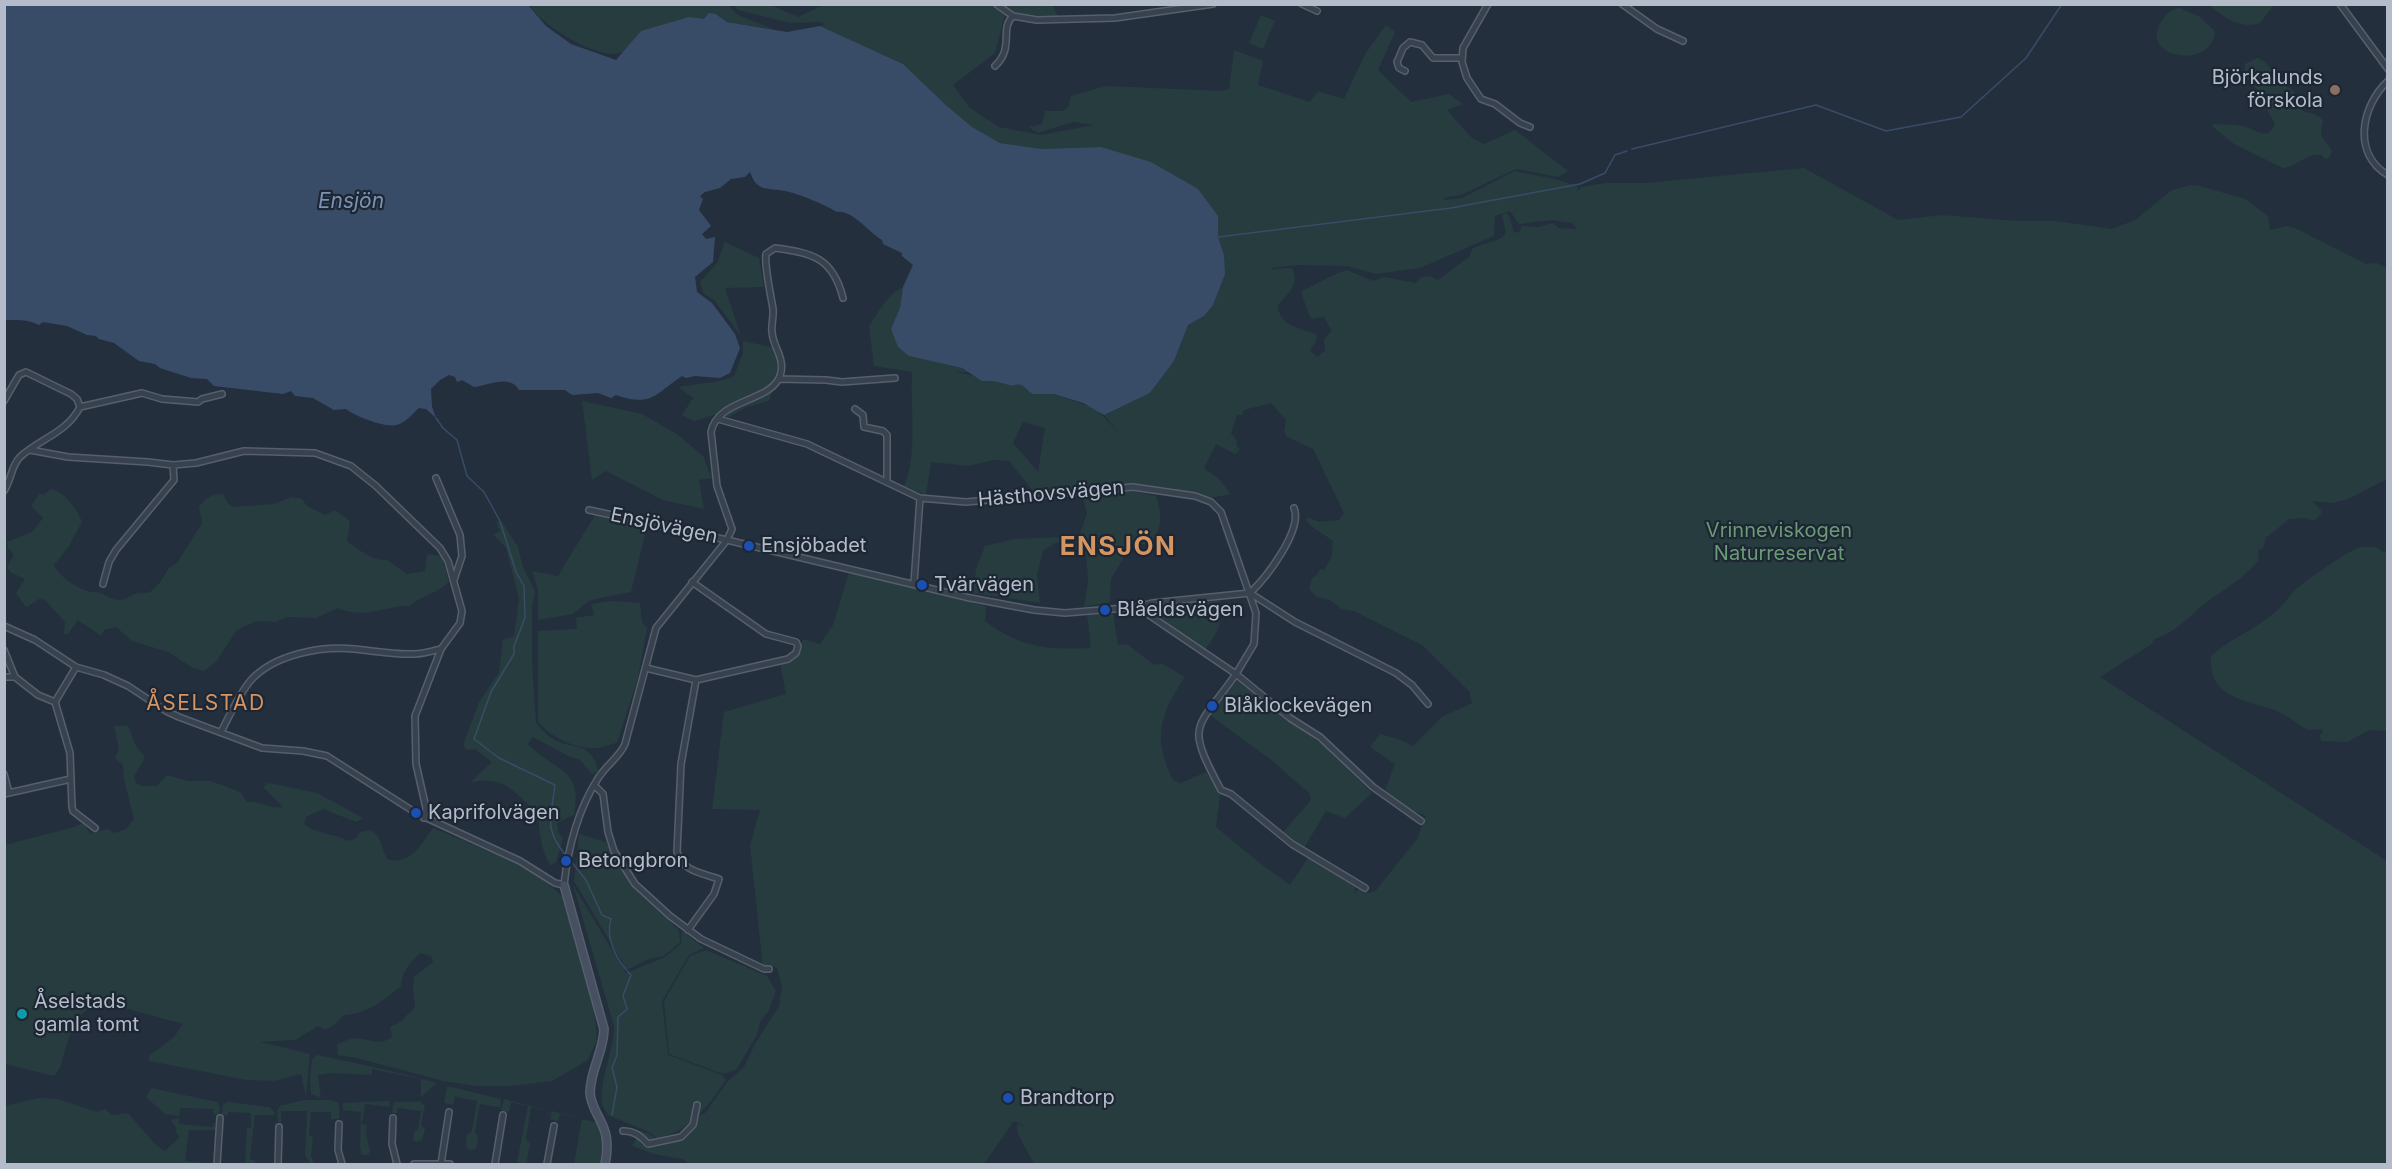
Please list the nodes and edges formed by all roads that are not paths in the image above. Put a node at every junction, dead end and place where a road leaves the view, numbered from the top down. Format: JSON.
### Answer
{"nodes":[{"id":1,"x":996,"y":4,"type":"edge"},
{"id":2,"x":1213,"y":4,"type":"edge"},
{"id":3,"x":1302,"y":4,"type":"edge"},
{"id":4,"x":1488,"y":4,"type":"edge"},
{"id":5,"x":1622,"y":4,"type":"edge"},
{"id":6,"x":2340,"y":4,"type":"edge"},
{"id":7,"x":1317,"y":11,"type":"dead end"},
{"id":8,"x":1013,"y":16,"type":"junction"},
{"id":9,"x":1683,"y":41,"type":"dead end"},
{"id":10,"x":1462,"y":58,"type":"junction"},
{"id":11,"x":995,"y":66,"type":"dead end"},
{"id":12,"x":2388,"y":69,"type":"edge"},
{"id":13,"x":1405,"y":71,"type":"dead end"},
{"id":14,"x":2388,"y":81,"type":"edge"},
{"id":15,"x":1530,"y":127,"type":"dead end"},
{"id":16,"x":2388,"y":175,"type":"edge"},
{"id":17,"x":843,"y":297,"type":"dead end"},
{"id":18,"x":895,"y":378,"type":"dead end"},
{"id":19,"x":779,"y":379,"type":"junction"},
{"id":20,"x":222,"y":394,"type":"dead end"},
{"id":21,"x":4,"y":401,"type":"edge"},
{"id":22,"x":80,"y":406,"type":"junction"},
{"id":23,"x":855,"y":409,"type":"dead end"},
{"id":24,"x":718,"y":419,"type":"junction"},
{"id":25,"x":30,"y":450,"type":"junction"},
{"id":26,"x":173,"y":465,"type":"junction"},
{"id":27,"x":436,"y":478,"type":"dead end"},
{"id":28,"x":887,"y":482,"type":"junction"},
{"id":29,"x":4,"y":491,"type":"edge"},
{"id":30,"x":920,"y":498,"type":"junction"},
{"id":31,"x":1294,"y":508,"type":"dead end"},
{"id":32,"x":589,"y":510,"type":"dead end"},
{"id":33,"x":727,"y":540,"type":"junction"},
{"id":34,"x":454,"y":581,"type":"junction"},
{"id":35,"x":692,"y":582,"type":"junction"},
{"id":36,"x":103,"y":584,"type":"dead end"},
{"id":37,"x":914,"y":584,"type":"junction"},
{"id":38,"x":1250,"y":593,"type":"junction"},
{"id":39,"x":1137,"y":607,"type":"junction"},
{"id":40,"x":4,"y":626,"type":"edge"},
{"id":41,"x":441,"y":649,"type":"junction"},
{"id":42,"x":4,"y":650,"type":"edge"},
{"id":43,"x":76,"y":666,"type":"junction"},
{"id":44,"x":646,"y":668,"type":"junction"},
{"id":45,"x":1236,"y":675,"type":"junction"},
{"id":46,"x":4,"y":677,"type":"edge"},
{"id":47,"x":15,"y":677,"type":"junction"},
{"id":48,"x":696,"y":680,"type":"junction"},
{"id":49,"x":55,"y":702,"type":"junction"},
{"id":50,"x":1428,"y":704,"type":"dead end"},
{"id":51,"x":221,"y":732,"type":"junction"},
{"id":52,"x":4,"y":774,"type":"edge"},
{"id":53,"x":71,"y":779,"type":"junction"},
{"id":54,"x":594,"y":784,"type":"junction"},
{"id":55,"x":7,"y":793,"type":"edge"},
{"id":56,"x":424,"y":818,"type":"junction"},
{"id":57,"x":1421,"y":821,"type":"dead end"},
{"id":58,"x":95,"y":828,"type":"dead end"},
{"id":59,"x":564,"y":885,"type":"junction"},
{"id":60,"x":1365,"y":888,"type":"dead end"},
{"id":61,"x":688,"y":930,"type":"junction"},
{"id":62,"x":769,"y":969,"type":"dead end"},
{"id":63,"x":697,"y":1105,"type":"dead end"},
{"id":64,"x":449,"y":1112,"type":"dead end"},
{"id":65,"x":503,"y":1115,"type":"dead end"},
{"id":66,"x":220,"y":1118,"type":"dead end"},
{"id":67,"x":393,"y":1118,"type":"dead end"},
{"id":68,"x":339,"y":1124,"type":"dead end"},
{"id":69,"x":554,"y":1126,"type":"dead end"},
{"id":70,"x":279,"y":1127,"type":"dead end"},
{"id":71,"x":623,"y":1131,"type":"dead end"},
{"id":72,"x":217,"y":1164,"type":"edge"},
{"id":73,"x":278,"y":1164,"type":"edge"},
{"id":74,"x":342,"y":1164,"type":"edge"},
{"id":75,"x":397,"y":1164,"type":"edge"},
{"id":76,"x":414,"y":1164,"type":"edge"},
{"id":77,"x":441,"y":1164,"type":"edge"},
{"id":78,"x":450,"y":1164,"type":"edge"},
{"id":79,"x":495,"y":1164,"type":"edge"},
{"id":80,"x":547,"y":1164,"type":"edge"},
{"id":81,"x":605,"y":1164,"type":"edge"}],
"edges":[{"from":1,"to":8,"type":"street"},
{"from":2,"to":8,"type":"street"},
{"from":3,"to":7,"type":"street"},
{"from":4,"to":10,"type":"street"},
{"from":5,"to":9,"type":"street"},
{"from":6,"to":12,"type":"street"},
{"from":8,"to":11,"type":"street"},
{"from":10,"to":13,"type":"street"},
{"from":10,"to":15,"type":"street"},
{"from":14,"to":16,"type":"street"},
{"from":17,"to":19,"type":"street"},
{"from":18,"to":19,"type":"street"},
{"from":19,"to":24,"type":"street"},
{"from":20,"to":22,"type":"street"},
{"from":21,"to":22,"type":"street"},
{"from":22,"to":25,"type":"street"},
{"from":23,"to":28,"type":"street"},
{"from":24,"to":28,"type":"street","name":"Hästhovsvägen"},
{"from":24,"to":33,"type":"street"},
{"from":25,"to":26,"type":"street"},
{"from":25,"to":29,"type":"street"},
{"from":26,"to":34,"type":"street"},
{"from":26,"to":36,"type":"street"},
{"from":27,"to":34,"type":"street"},
{"from":28,"to":30,"type":"street","name":"Hästhovsvägen"},
{"from":30,"to":37,"type":"street"},
{"from":30,"to":38,"type":"street","name":"Hästhovsvägen"},
{"from":31,"to":38,"type":"street"},
{"from":32,"to":33,"type":"street","name":"Ensjövägen"},
{"from":33,"to":35,"type":"street"},
{"from":33,"to":37,"type":"street","name":"Ensjövägen"},
{"from":34,"to":41,"type":"street"},
{"from":35,"to":44,"type":"street"},
{"from":35,"to":48,"type":"street"},
{"from":37,"to":39,"type":"street","name":"Ensjövägen"},
{"from":38,"to":39,"type":"street"},
{"from":38,"to":45,"type":"street","name":"Hästhovsvägen"},
{"from":38,"to":50,"type":"street"},
{"from":39,"to":45,"type":"street"},
{"from":40,"to":43,"type":"street"},
{"from":41,"to":51,"type":"street"},
{"from":41,"to":56,"type":"street"},
{"from":42,"to":47,"type":"street"},
{"from":43,"to":49,"type":"street"},
{"from":43,"to":51,"type":"street"},
{"from":44,"to":48,"type":"street"},
{"from":44,"to":54,"type":"street"},
{"from":45,"to":57,"type":"street"},
{"from":45,"to":60,"type":"street"},
{"from":46,"to":47,"type":"street"},
{"from":47,"to":49,"type":"street"},
{"from":48,"to":61,"type":"street"},
{"from":49,"to":53,"type":"street"},
{"from":51,"to":56,"type":"street"},
{"from":52,"to":55,"type":"street"},
{"from":53,"to":55,"type":"street"},
{"from":53,"to":58,"type":"street"},
{"from":54,"to":59,"type":"street"},
{"from":54,"to":61,"type":"street"},
{"from":56,"to":59,"type":"street"},
{"from":59,"to":81,"type":"street"},
{"from":61,"to":62,"type":"street"},
{"from":63,"to":71,"type":"street"},
{"from":64,"to":77,"type":"street"},
{"from":65,"to":79,"type":"street"},
{"from":66,"to":72,"type":"street"},
{"from":67,"to":75,"type":"street"},
{"from":68,"to":74,"type":"street"},
{"from":69,"to":80,"type":"street"},
{"from":70,"to":73,"type":"street"},
{"from":76,"to":77,"type":"street"},
{"from":77,"to":78,"type":"street"}]}
